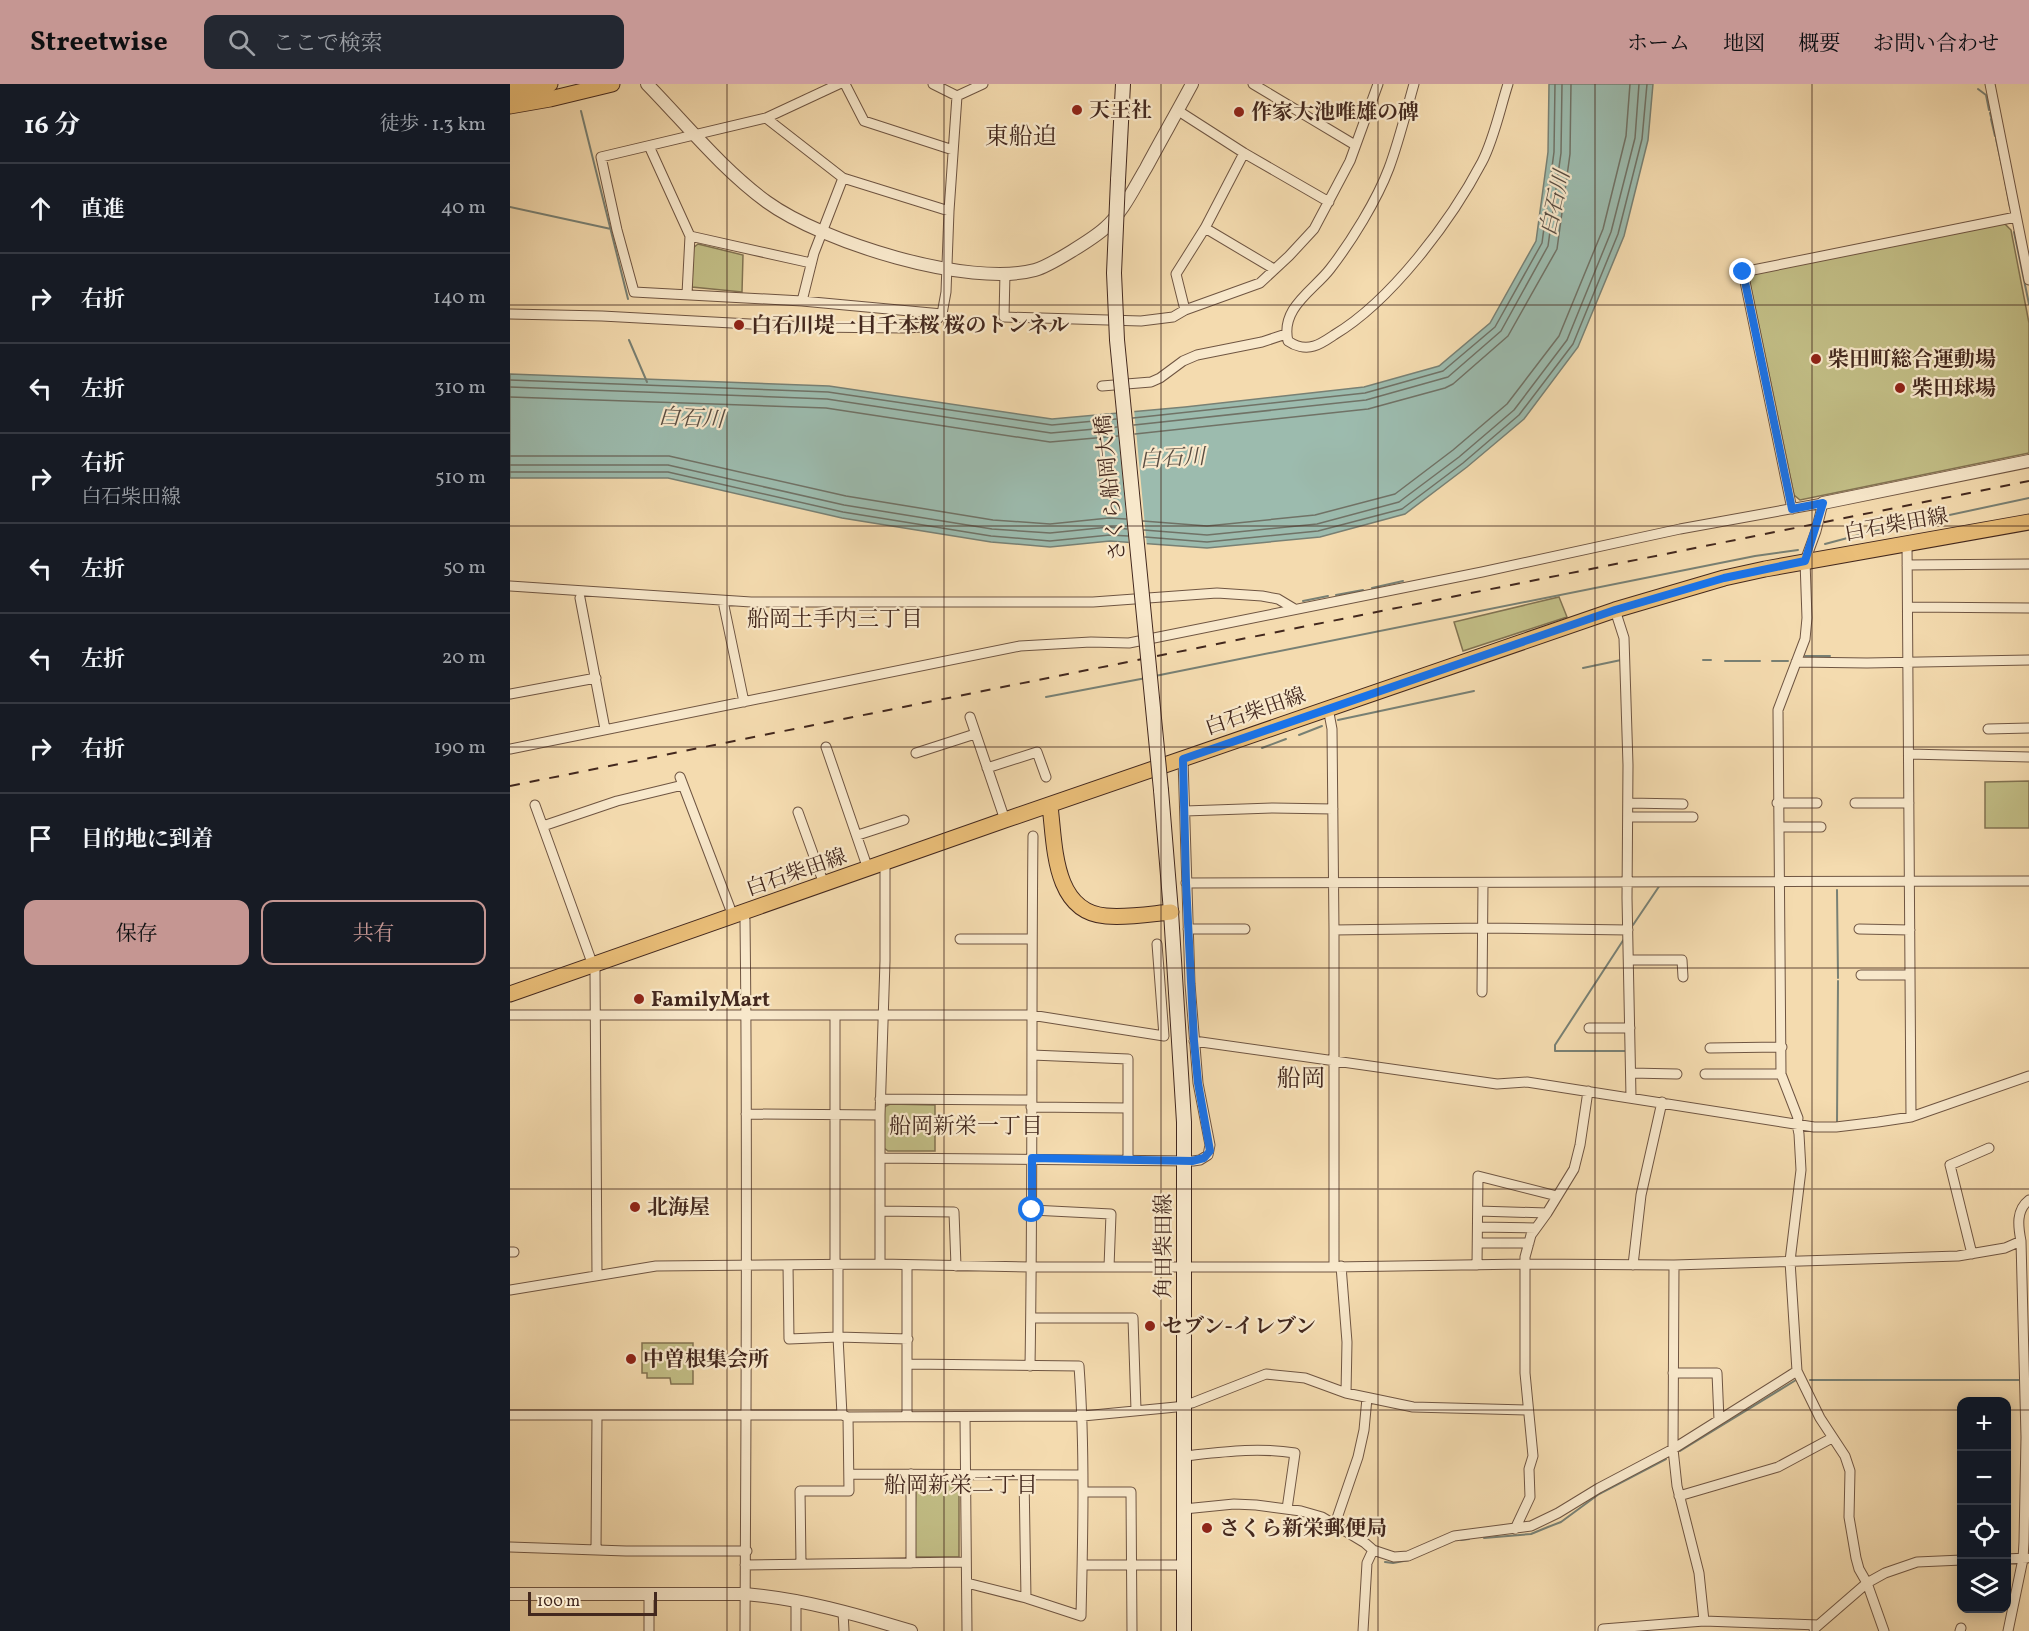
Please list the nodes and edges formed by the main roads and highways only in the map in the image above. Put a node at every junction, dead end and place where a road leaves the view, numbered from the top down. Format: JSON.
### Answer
{"nodes":[{"id":1,"x":550,"y":84,"type":"edge"},
{"id":2,"x":612,"y":84,"type":"edge"},
{"id":3,"x":1123,"y":84,"type":"edge"},
{"id":4,"x":510,"y":91,"type":"edge"},
{"id":5,"x":510,"y":106,"type":"edge"},
{"id":6,"x":2029,"y":522,"type":"edge"},
{"id":7,"x":1161,"y":790,"type":"joint"},
{"id":8,"x":1050,"y":806,"type":"junction"},
{"id":9,"x":1172,"y":912,"type":"junction"},
{"id":10,"x":510,"y":994,"type":"edge"},
{"id":11,"x":1184,"y":1631,"type":"edge"}],
"edges":[{"from":1,"to":4,"type":"main road"},
{"from":2,"to":5,"type":"main road"},
{"from":3,"to":7,"type":"main road","name":"さくら船岡大橋","bridge":true},
{"from":6,"to":8,"type":"main road","name":"白石柴田線"},
{"from":7,"to":9,"type":"main road","name":"角田柴田線"},
{"from":8,"to":9,"type":"main road"},
{"from":8,"to":10,"type":"main road","name":"白石柴田線"},
{"from":9,"to":11,"type":"main road","name":"角田柴田線"}]}
